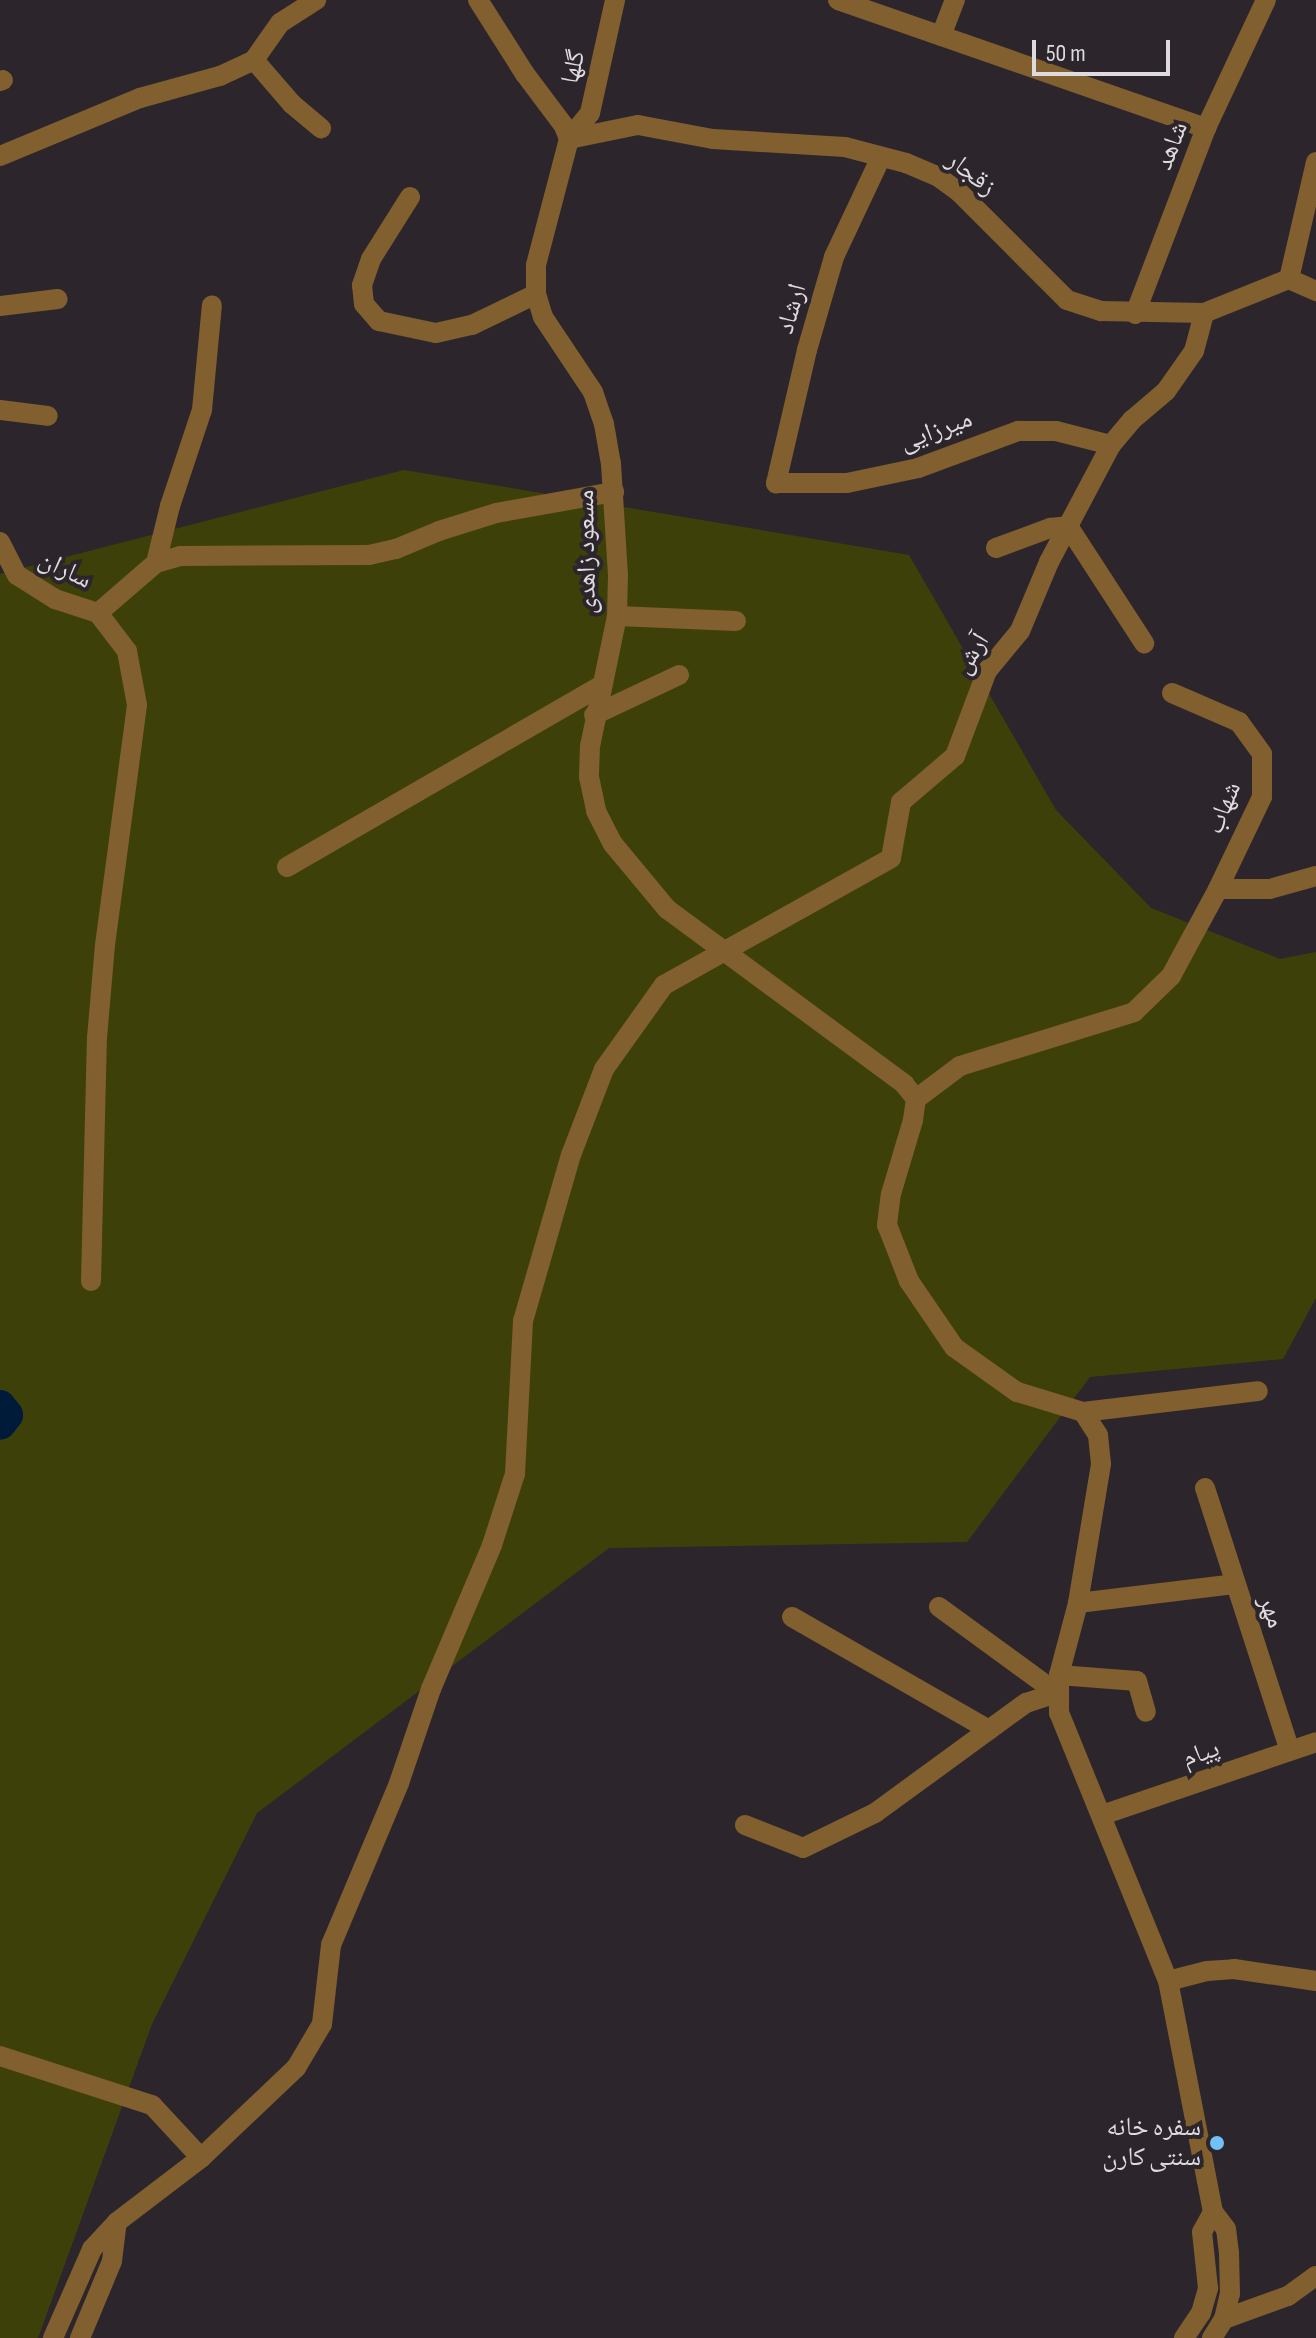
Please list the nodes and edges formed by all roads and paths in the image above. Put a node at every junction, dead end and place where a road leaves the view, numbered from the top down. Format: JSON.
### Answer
{"nodes":[{"id":1,"x":316,"y":0,"type":"edge"},
{"id":2,"x":478,"y":0,"type":"edge"},
{"id":3,"x":615,"y":0,"type":"edge"},
{"id":4,"x":838,"y":0,"type":"edge"},
{"id":5,"x":955,"y":0,"type":"edge"},
{"id":6,"x":1266,"y":0,"type":"edge"},
{"id":7,"x":941,"y":36,"type":"junction"},
{"id":8,"x":254,"y":60,"type":"junction"},
{"id":9,"x":321,"y":128,"type":"dead end"},
{"id":10,"x":1206,"y":128,"type":"junction"},
{"id":11,"x":569,"y":139,"type":"junction"},
{"id":12,"x":0,"y":156,"type":"edge"},
{"id":13,"x":881,"y":157,"type":"junction"},
{"id":14,"x":1316,"y":162,"type":"edge"},
{"id":15,"x":410,"y":197,"type":"dead end"},
{"id":16,"x":1304,"y":285,"type":"edge"},
{"id":17,"x":536,"y":294,"type":"junction"},
{"id":18,"x":58,"y":299,"type":"dead end"},
{"id":19,"x":212,"y":305,"type":"dead end"},
{"id":20,"x":0,"y":306,"type":"edge"},
{"id":21,"x":1204,"y":313,"type":"junction"},
{"id":22,"x":1135,"y":314,"type":"junction"},
{"id":23,"x":0,"y":410,"type":"edge"},
{"id":24,"x":48,"y":416,"type":"dead end"},
{"id":25,"x":1111,"y":445,"type":"junction"},
{"id":26,"x":776,"y":483,"type":"joint"},
{"id":27,"x":614,"y":492,"type":"junction"},
{"id":28,"x":1068,"y":526,"type":"junction"},
{"id":29,"x":0,"y":542,"type":"edge"},
{"id":30,"x":996,"y":548,"type":"dead end"},
{"id":31,"x":156,"y":563,"type":"junction"},
{"id":32,"x":98,"y":613,"type":"junction"},
{"id":33,"x":617,"y":616,"type":"junction"},
{"id":34,"x":736,"y":621,"type":"dead end"},
{"id":35,"x":1144,"y":643,"type":"dead end"},
{"id":36,"x":679,"y":675,"type":"dead end"},
{"id":37,"x":601,"y":686,"type":"junction"},
{"id":38,"x":1172,"y":693,"type":"dead end"},
{"id":39,"x":594,"y":715,"type":"junction"},
{"id":40,"x":287,"y":867,"type":"dead end"},
{"id":41,"x":1316,"y":876,"type":"edge"},
{"id":42,"x":1218,"y":889,"type":"junction"},
{"id":43,"x":721,"y":951,"type":"junction"},
{"id":44,"x":916,"y":1099,"type":"junction"},
{"id":45,"x":91,"y":1281,"type":"dead end"},
{"id":46,"x":1258,"y":1391,"type":"dead end"},
{"id":47,"x":1083,"y":1412,"type":"junction"},
{"id":48,"x":1205,"y":1488,"type":"dead end"},
{"id":49,"x":1234,"y":1584,"type":"junction"},
{"id":50,"x":1078,"y":1603,"type":"junction"},
{"id":51,"x":939,"y":1607,"type":"dead end"},
{"id":52,"x":792,"y":1617,"type":"dead end"},
{"id":53,"x":1058,"y":1684,"type":"junction"},
{"id":54,"x":1146,"y":1712,"type":"dead end"},
{"id":55,"x":989,"y":1730,"type":"junction"},
{"id":56,"x":1316,"y":1742,"type":"edge"},
{"id":57,"x":1290,"y":1751,"type":"junction"},
{"id":58,"x":1102,"y":1815,"type":"junction"},
{"id":59,"x":745,"y":1825,"type":"dead end"},
{"id":60,"x":1168,"y":1981,"type":"junction"},
{"id":61,"x":1316,"y":1981,"type":"edge"},
{"id":62,"x":0,"y":2056,"type":"edge"},
{"id":63,"x":201,"y":2158,"type":"junction"},
{"id":64,"x":1213,"y":2212,"type":"junction"},
{"id":65,"x":117,"y":2222,"type":"junction"},
{"id":66,"x":1316,"y":2276,"type":"edge"},
{"id":67,"x":1224,"y":2319,"type":"junction"},
{"id":68,"x":53,"y":2338,"type":"edge"},
{"id":69,"x":80,"y":2338,"type":"edge"},
{"id":70,"x":1184,"y":2338,"type":"edge"},
{"id":71,"x":1212,"y":2338,"type":"edge"}],
"edges":[{"from":1,"to":8,"type":"street"},
{"from":2,"to":11,"type":"street"},
{"from":3,"to":11,"type":"street","name":"گلها"},
{"from":4,"to":7,"type":"street"},
{"from":5,"to":7,"type":"street"},
{"from":6,"to":10,"type":"street","name":"شاهد"},
{"from":7,"to":10,"type":"street"},
{"from":8,"to":9,"type":"street"},
{"from":8,"to":12,"type":"street"},
{"from":10,"to":22,"type":"street","name":"شاهد"},
{"from":11,"to":13,"type":"street","name":"زقجار"},
{"from":11,"to":17,"type":"street","name":"مسعود زاهدی"},
{"from":13,"to":22,"type":"street","name":"زقجار"},
{"from":13,"to":26,"type":"street","name":"ارشاد"},
{"from":14,"to":16,"type":"street"},
{"from":15,"to":17,"type":"street"},
{"from":16,"to":21,"type":"street","name":"زقجار"},
{"from":17,"to":27,"type":"street","name":"مسعود زاهدی"},
{"from":18,"to":20,"type":"street"},
{"from":19,"to":31,"type":"street"},
{"from":21,"to":22,"type":"street","name":"زقجار"},
{"from":21,"to":25,"type":"street","name":"آرش"},
{"from":23,"to":24,"type":"street"},
{"from":25,"to":26,"type":"street","name":"میرزایی"},
{"from":25,"to":28,"type":"street","name":"آرش"},
{"from":27,"to":31,"type":"street"},
{"from":27,"to":33,"type":"street","name":"مسعود زاهدی"},
{"from":28,"to":30,"type":"street"},
{"from":28,"to":35,"type":"street"},
{"from":28,"to":43,"type":"street","name":"آرش"},
{"from":29,"to":32,"type":"street","name":"ساران"},
{"from":31,"to":32,"type":"street","name":"ساران"},
{"from":32,"to":45,"type":"street"},
{"from":33,"to":34,"type":"street"},
{"from":33,"to":37,"type":"street","name":"مسعود زاهدی"},
{"from":36,"to":39,"type":"street"},
{"from":37,"to":39,"type":"street","name":"مسعود زاهدی"},
{"from":37,"to":40,"type":"street"},
{"from":38,"to":42,"type":"street","name":"شهاب"},
{"from":39,"to":43,"type":"street","name":"مسعود زاهدی"},
{"from":41,"to":42,"type":"street"},
{"from":42,"to":44,"type":"street","name":"شهاب"},
{"from":43,"to":44,"type":"street","name":"مسعود زاهدی"},
{"from":43,"to":63,"type":"street"},
{"from":44,"to":47,"type":"street"},
{"from":46,"to":47,"type":"street"},
{"from":47,"to":50,"type":"street"},
{"from":48,"to":49,"type":"street","name":"مهر"},
{"from":49,"to":50,"type":"street"},
{"from":49,"to":57,"type":"street","name":"مهر"},
{"from":50,"to":53,"type":"street"},
{"from":51,"to":53,"type":"street"},
{"from":52,"to":55,"type":"street"},
{"from":53,"to":54,"type":"street"},
{"from":53,"to":55,"type":"street"},
{"from":53,"to":58,"type":"street"},
{"from":55,"to":59,"type":"street"},
{"from":56,"to":57,"type":"street","name":"پیام"},
{"from":57,"to":58,"type":"street","name":"پیام"},
{"from":58,"to":60,"type":"street"},
{"from":60,"to":61,"type":"street"},
{"from":60,"to":64,"type":"street"},
{"from":62,"to":63,"type":"street"},
{"from":63,"to":65,"type":"street"},
{"from":64,"to":67,"type":"street"},
{"from":64,"to":70,"type":"street"},
{"from":65,"to":68,"type":"street"},
{"from":65,"to":69,"type":"street"},
{"from":66,"to":67,"type":"street"},
{"from":67,"to":71,"type":"street"}]}
